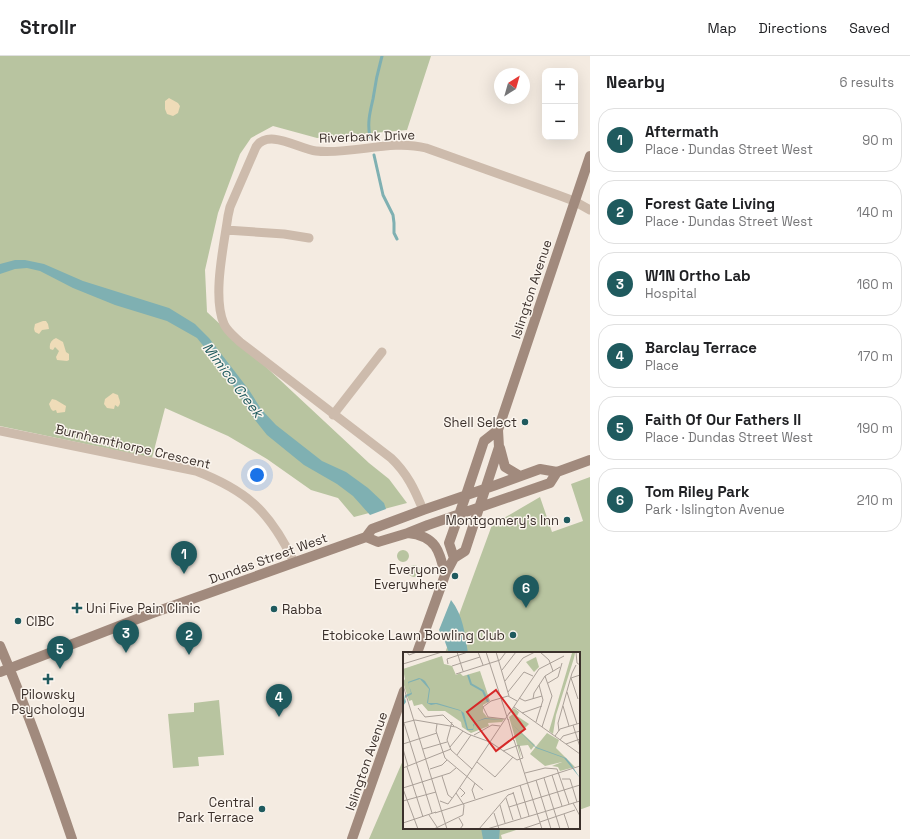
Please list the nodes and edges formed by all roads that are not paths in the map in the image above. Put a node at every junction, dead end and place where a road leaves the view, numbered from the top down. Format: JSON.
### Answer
{"nodes":[{"id":1,"x":590,"y":156,"type":"edge"},
{"id":2,"x":574,"y":201,"type":"junction"},
{"id":3,"x":590,"y":210,"type":"edge"},
{"id":4,"x":226,"y":230,"type":"junction"},
{"id":5,"x":309,"y":238,"type":"dead end"},
{"id":6,"x":382,"y":352,"type":"dead end"},
{"id":7,"x":333,"y":415,"type":"junction"},
{"id":8,"x":498,"y":430,"type":"junction"},
{"id":9,"x":0,"y":431,"type":"edge"},
{"id":10,"x":499,"y":447,"type":"junction"},
{"id":11,"x":590,"y":460,"type":"edge"},
{"id":12,"x":557,"y":472,"type":"junction"},
{"id":13,"x":520,"y":476,"type":"junction"},
{"id":14,"x":485,"y":488,"type":"junction"},
{"id":15,"x":466,"y":495,"type":"junction"},
{"id":16,"x":479,"y":507,"type":"junction"},
{"id":17,"x":422,"y":510,"type":"junction"},
{"id":18,"x":459,"y":515,"type":"junction"},
{"id":19,"x":408,"y":533,"type":"junction"},
{"id":20,"x":366,"y":537,"type":"junction"},
{"id":21,"x":454,"y":558,"type":"junction"},
{"id":22,"x":294,"y":562,"type":"junction"},
{"id":23,"x":445,"y":575,"type":"junction"},
{"id":24,"x":0,"y":646,"type":"edge"},
{"id":25,"x":417,"y":652,"type":"edge"},
{"id":26,"x":5,"y":670,"type":"edge"},
{"id":27,"x":403,"y":694,"type":"edge"},
{"id":28,"x":72,"y":839,"type":"edge"},
{"id":29,"x":352,"y":839,"type":"edge"}],
"edges":[{"from":1,"to":2,"type":"main road","name":"Islington Avenue"},
{"from":2,"to":3,"type":"street","name":"Riverbank Drive"},
{"from":2,"to":4,"type":"street","name":"Riverbank Drive"},
{"from":2,"to":8,"type":"main road","name":"Islington Avenue"},
{"from":4,"to":5,"type":"street"},
{"from":4,"to":7,"type":"street","name":"Riverbank Drive"},
{"from":6,"to":7,"type":"street"},
{"from":7,"to":17,"type":"street","name":"Riverbank Drive"},
{"from":8,"to":10,"type":"main road","name":"Islington Avenue"},
{"from":8,"to":15,"type":"main road","name":"Islington Avenue"},
{"from":9,"to":22,"type":"street","name":"Burnhamthorpe Crescent"},
{"from":10,"to":13,"type":"main road"},
{"from":10,"to":14,"type":"main road","name":"Islington Avenue"},
{"from":11,"to":12,"type":"main road","name":"Dundas Street West"},
{"from":12,"to":13,"type":"main road","name":"Dundas Street West"},
{"from":12,"to":16,"type":"main road","name":"Dundas Street West"},
{"from":13,"to":14,"type":"main road","name":"Dundas Street West"},
{"from":14,"to":15,"type":"main road","name":"Dundas Street West"},
{"from":14,"to":16,"type":"main road","name":"Islington Avenue"},
{"from":15,"to":17,"type":"main road","name":"Dundas Street West"},
{"from":15,"to":18,"type":"main road","name":"Islington Avenue"},
{"from":16,"to":18,"type":"main road","name":"Dundas Street West"},
{"from":16,"to":21,"type":"main road","name":"Islington Avenue"},
{"from":17,"to":20,"type":"main road","name":"Dundas Street West"},
{"from":18,"to":19,"type":"main road","name":"Dundas Street West"},
{"from":18,"to":21,"type":"main road","name":"Islington Avenue"},
{"from":19,"to":20,"type":"main road","name":"Dundas Street West"},
{"from":19,"to":23,"type":"main road"},
{"from":20,"to":22,"type":"main road","name":"Dundas Street West"},
{"from":21,"to":23,"type":"main road","name":"Islington Avenue"},
{"from":22,"to":26,"type":"main road","name":"Dundas Street West"},
{"from":23,"to":25,"type":"main road","name":"Islington Avenue"},
{"from":24,"to":26,"type":"main road"},
{"from":26,"to":28,"type":"main road"},
{"from":27,"to":29,"type":"main road","name":"Islington Avenue"}]}
